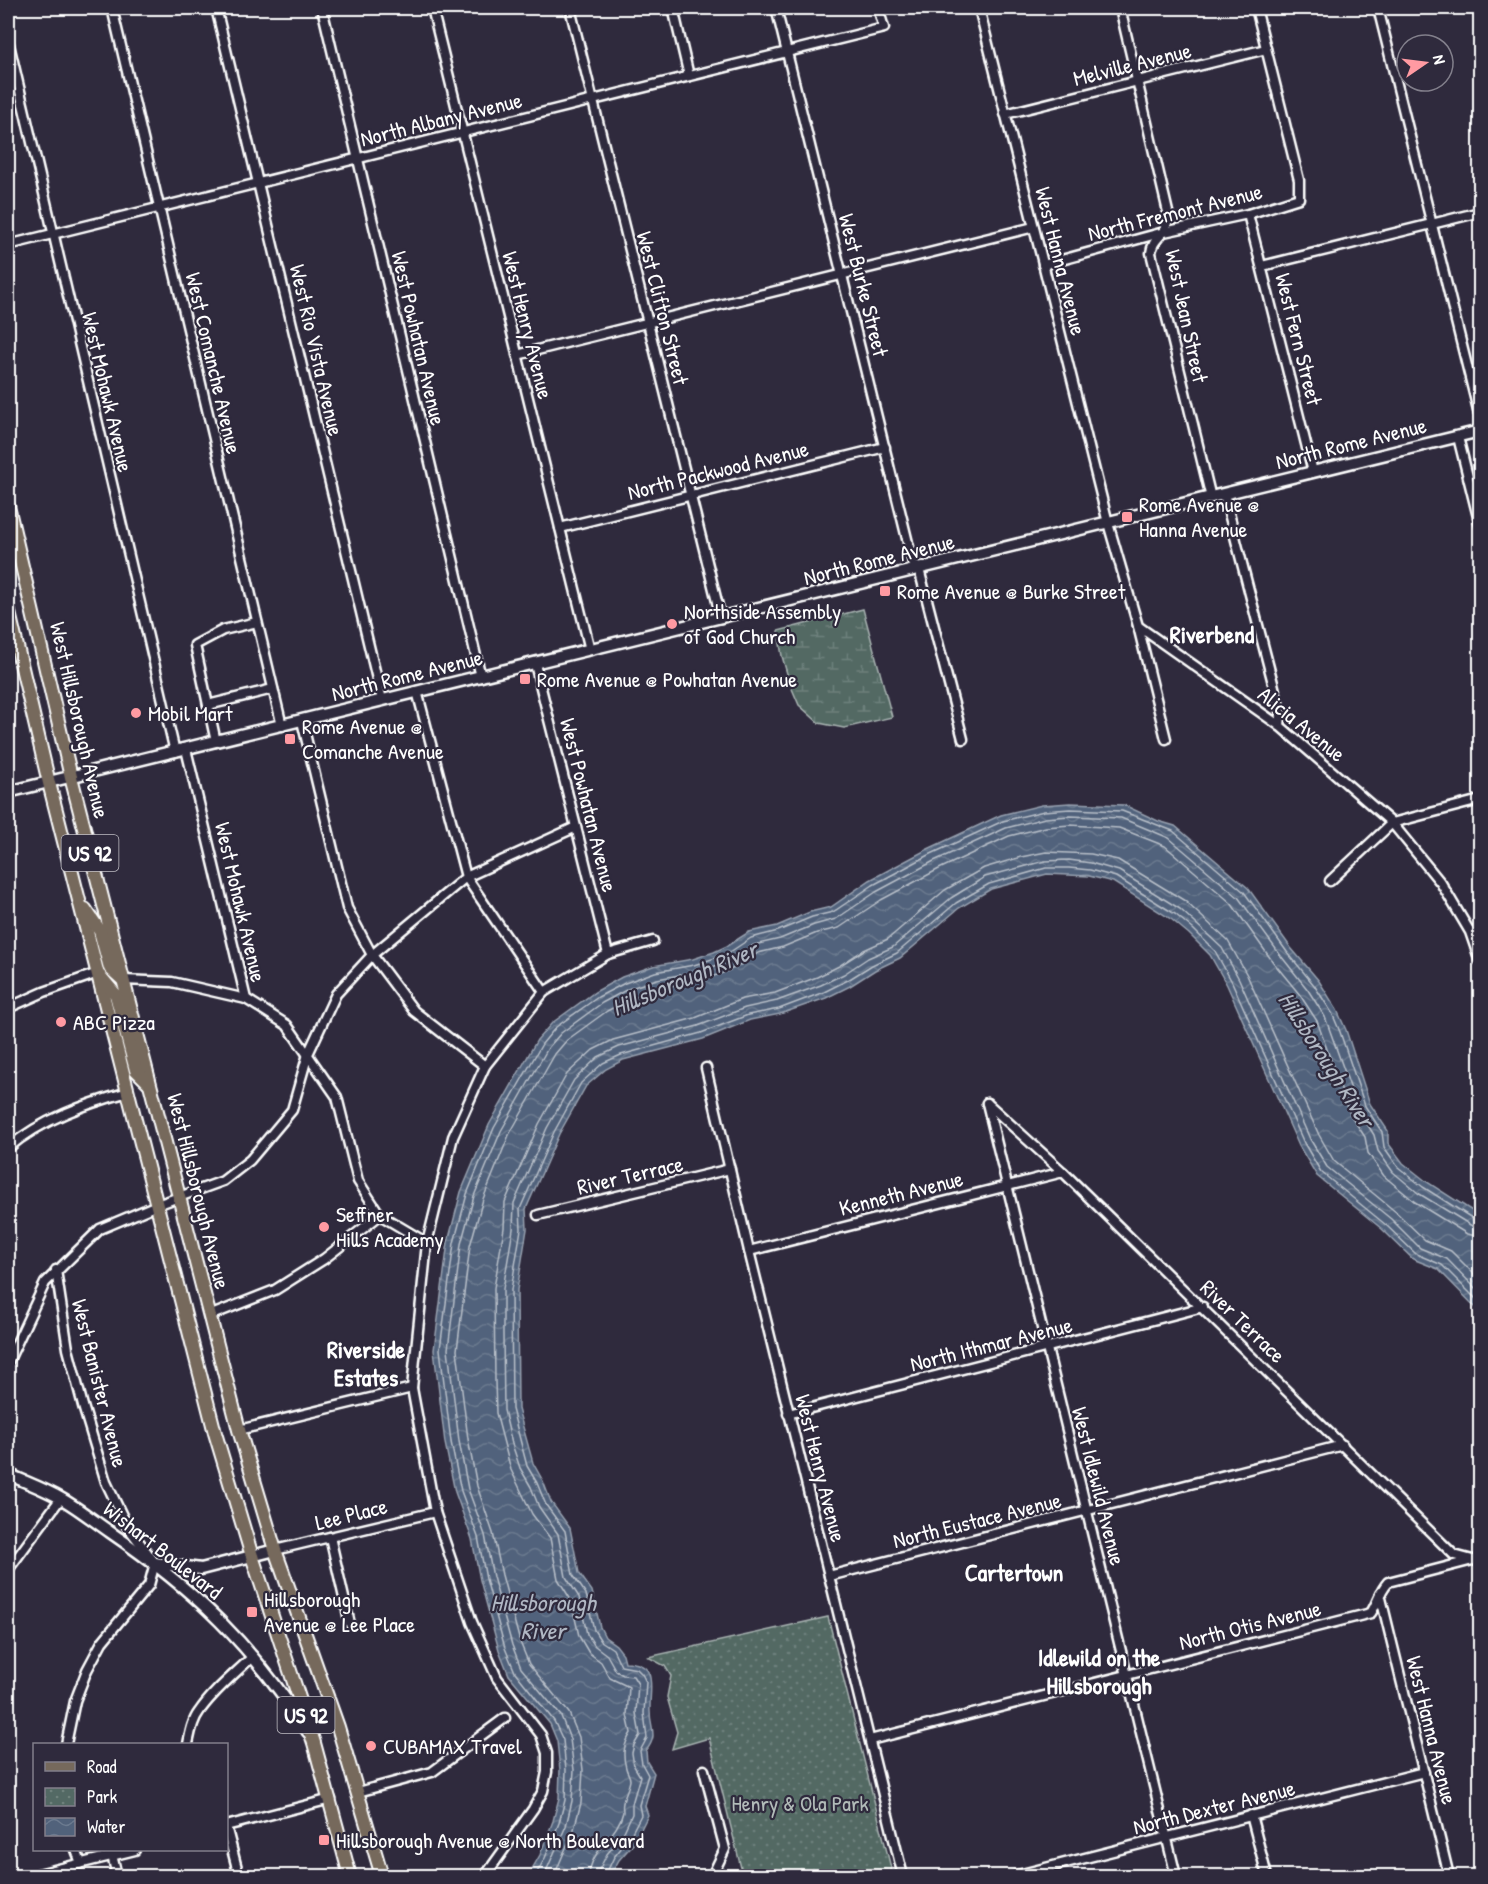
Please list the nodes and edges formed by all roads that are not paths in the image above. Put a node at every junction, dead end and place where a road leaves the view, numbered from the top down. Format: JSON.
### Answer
{"nodes":[{"id":1,"x":112,"y":8,"type":"edge"},
{"id":2,"x":216,"y":8,"type":"edge"},
{"id":3,"x":321,"y":8,"type":"edge"},
{"id":4,"x":432,"y":8,"type":"edge"},
{"id":5,"x":570,"y":8,"type":"edge"},
{"id":6,"x":673,"y":8,"type":"edge"},
{"id":7,"x":776,"y":8,"type":"edge"},
{"id":8,"x":878,"y":8,"type":"edge"},
{"id":9,"x":979,"y":8,"type":"edge"},
{"id":10,"x":1120,"y":8,"type":"edge"},
{"id":11,"x":1256,"y":8,"type":"edge"},
{"id":12,"x":1378,"y":8,"type":"edge"},
{"id":13,"x":8,"y":40,"type":"edge"},
{"id":14,"x":1266,"y":49,"type":"junction"},
{"id":15,"x":787,"y":51,"type":"junction"},
{"id":16,"x":689,"y":76,"type":"junction"},
{"id":17,"x":1139,"y":82,"type":"junction"},
{"id":18,"x":593,"y":100,"type":"junction"},
{"id":19,"x":1005,"y":114,"type":"junction"},
{"id":20,"x":463,"y":132,"type":"junction"},
{"id":21,"x":358,"y":158,"type":"junction"},
{"id":22,"x":258,"y":183,"type":"junction"},
{"id":23,"x":159,"y":208,"type":"junction"},
{"id":24,"x":1480,"y":212,"type":"edge"},
{"id":25,"x":1248,"y":214,"type":"junction"},
{"id":26,"x":1433,"y":223,"type":"junction"},
{"id":27,"x":1034,"y":227,"type":"junction"},
{"id":28,"x":1164,"y":232,"type":"junction"},
{"id":29,"x":53,"y":234,"type":"junction"},
{"id":30,"x":8,"y":245,"type":"edge"},
{"id":31,"x":1043,"y":265,"type":"junction"},
{"id":32,"x":1262,"y":266,"type":"junction"},
{"id":33,"x":843,"y":273,"type":"junction"},
{"id":34,"x":648,"y":321,"type":"junction"},
{"id":35,"x":517,"y":355,"type":"junction"},
{"id":36,"x":1480,"y":418,"type":"edge"},
{"id":37,"x":1480,"y":431,"type":"edge"},
{"id":38,"x":1458,"y":437,"type":"junction"},
{"id":39,"x":885,"y":447,"type":"junction"},
{"id":40,"x":1313,"y":472,"type":"junction"},
{"id":41,"x":691,"y":494,"type":"junction"},
{"id":42,"x":1224,"y":494,"type":"junction"},
{"id":43,"x":1211,"y":498,"type":"junction"},
{"id":44,"x":8,"y":506,"type":"edge"},
{"id":45,"x":1108,"y":523,"type":"junction"},
{"id":46,"x":1480,"y":525,"type":"edge"},
{"id":47,"x":560,"y":528,"type":"junction"},
{"id":48,"x":8,"y":547,"type":"edge"},
{"id":49,"x":919,"y":569,"type":"junction"},
{"id":50,"x":23,"y":571,"type":"junction"},
{"id":51,"x":8,"y":608,"type":"edge"},
{"id":52,"x":721,"y":618,"type":"junction"},
{"id":53,"x":257,"y":622,"type":"junction"},
{"id":54,"x":1138,"y":626,"type":"junction"},
{"id":55,"x":590,"y":650,"type":"junction"},
{"id":56,"x":535,"y":664,"type":"junction"},
{"id":57,"x":481,"y":677,"type":"junction"},
{"id":58,"x":273,"y":689,"type":"junction"},
{"id":59,"x":417,"y":691,"type":"junction"},
{"id":60,"x":382,"y":700,"type":"junction"},
{"id":61,"x":208,"y":705,"type":"junction"},
{"id":62,"x":302,"y":720,"type":"junction"},
{"id":63,"x":282,"y":726,"type":"junction"},
{"id":64,"x":1280,"y":726,"type":"junction"},
{"id":65,"x":963,"y":739,"type":"dead end"},
{"id":66,"x":1166,"y":739,"type":"dead end"},
{"id":67,"x":216,"y":742,"type":"junction"},
{"id":68,"x":186,"y":749,"type":"junction"},
{"id":69,"x":175,"y":752,"type":"junction"},
{"id":70,"x":71,"y":777,"type":"junction"},
{"id":71,"x":49,"y":783,"type":"junction"},
{"id":72,"x":8,"y":792,"type":"edge"},
{"id":73,"x":1480,"y":800,"type":"edge"},
{"id":74,"x":1392,"y":823,"type":"junction"},
{"id":75,"x":576,"y":828,"type":"junction"},
{"id":76,"x":466,"y":877,"type":"junction"},
{"id":77,"x":1330,"y":881,"type":"dead end"},
{"id":78,"x":79,"y":900,"type":"junction"},
{"id":79,"x":653,"y":941,"type":"dead end"},
{"id":80,"x":608,"y":954,"type":"junction"},
{"id":81,"x":372,"y":955,"type":"junction"},
{"id":82,"x":1480,"y":961,"type":"edge"},
{"id":83,"x":98,"y":974,"type":"junction"},
{"id":84,"x":123,"y":980,"type":"junction"},
{"id":85,"x":544,"y":992,"type":"junction"},
{"id":86,"x":246,"y":999,"type":"junction"},
{"id":87,"x":8,"y":1008,"type":"edge"},
{"id":88,"x":308,"y":1054,"type":"junction"},
{"id":89,"x":485,"y":1066,"type":"junction"},
{"id":90,"x":706,"y":1068,"type":"dead end"},
{"id":91,"x":150,"y":1084,"type":"junction"},
{"id":92,"x":128,"y":1092,"type":"junction"},
{"id":93,"x":987,"y":1103,"type":"joint"},
{"id":94,"x":8,"y":1148,"type":"edge"},
{"id":95,"x":730,"y":1169,"type":"junction"},
{"id":96,"x":1063,"y":1172,"type":"junction"},
{"id":97,"x":1006,"y":1185,"type":"junction"},
{"id":98,"x":178,"y":1198,"type":"junction"},
{"id":99,"x":157,"y":1205,"type":"junction"},
{"id":100,"x":380,"y":1215,"type":"junction"},
{"id":101,"x":538,"y":1215,"type":"dead end"},
{"id":102,"x":427,"y":1243,"type":"junction"},
{"id":103,"x":749,"y":1251,"type":"junction"},
{"id":104,"x":56,"y":1270,"type":"junction"},
{"id":105,"x":1203,"y":1307,"type":"junction"},
{"id":106,"x":209,"y":1316,"type":"junction"},
{"id":107,"x":1047,"y":1348,"type":"junction"},
{"id":108,"x":8,"y":1362,"type":"edge"},
{"id":109,"x":412,"y":1388,"type":"junction"},
{"id":110,"x":789,"y":1414,"type":"junction"},
{"id":111,"x":239,"y":1430,"type":"junction"},
{"id":112,"x":1343,"y":1445,"type":"junction"},
{"id":113,"x":8,"y":1474,"type":"edge"},
{"id":114,"x":61,"y":1498,"type":"junction"},
{"id":115,"x":1086,"y":1510,"type":"junction"},
{"id":116,"x":435,"y":1512,"type":"junction"},
{"id":117,"x":330,"y":1537,"type":"junction"},
{"id":118,"x":275,"y":1550,"type":"junction"},
{"id":119,"x":252,"y":1556,"type":"junction"},
{"id":120,"x":1478,"y":1560,"type":"edge"},
{"id":121,"x":155,"y":1563,"type":"junction"},
{"id":122,"x":8,"y":1570,"type":"edge"},
{"id":123,"x":829,"y":1576,"type":"junction"},
{"id":124,"x":1379,"y":1592,"type":"junction"},
{"id":125,"x":351,"y":1624,"type":"dead end"},
{"id":126,"x":253,"y":1656,"type":"junction"},
{"id":127,"x":1126,"y":1674,"type":"junction"},
{"id":128,"x":505,"y":1718,"type":"dead end"},
{"id":129,"x":870,"y":1740,"type":"junction"},
{"id":130,"x":66,"y":1743,"type":"edge"},
{"id":131,"x":188,"y":1743,"type":"edge"},
{"id":132,"x":314,"y":1743,"type":"junction"},
{"id":133,"x":704,"y":1770,"type":"dead end"},
{"id":134,"x":1424,"y":1772,"type":"junction"},
{"id":135,"x":358,"y":1792,"type":"junction"},
{"id":136,"x":330,"y":1799,"type":"junction"},
{"id":137,"x":1251,"y":1815,"type":"junction"},
{"id":138,"x":228,"y":1825,"type":"edge"},
{"id":139,"x":228,"y":1834,"type":"edge"},
{"id":140,"x":1166,"y":1838,"type":"junction"},
{"id":141,"x":76,"y":1851,"type":"edge"},
{"id":142,"x":131,"y":1851,"type":"edge"},
{"id":143,"x":112,"y":1856,"type":"junction"},
{"id":144,"x":81,"y":1863,"type":"junction"},
{"id":145,"x":30,"y":1876,"type":"edge"},
{"id":146,"x":117,"y":1876,"type":"edge"},
{"id":147,"x":239,"y":1876,"type":"edge"},
{"id":148,"x":350,"y":1876,"type":"edge"},
{"id":149,"x":382,"y":1876,"type":"edge"},
{"id":150,"x":485,"y":1876,"type":"edge"},
{"id":151,"x":712,"y":1876,"type":"edge"},
{"id":152,"x":903,"y":1876,"type":"edge"},
{"id":153,"x":1014,"y":1876,"type":"edge"},
{"id":154,"x":1176,"y":1876,"type":"edge"},
{"id":155,"x":1267,"y":1876,"type":"edge"},
{"id":156,"x":1449,"y":1876,"type":"edge"}],
"edges":[{"from":1,"to":23,"type":"street","name":"West Comanche Avenue"},
{"from":2,"to":22,"type":"street","name":"West Rio Vista Avenue"},
{"from":3,"to":21,"type":"street","name":"West Powhatan Avenue"},
{"from":4,"to":20,"type":"street","name":"West Henry Avenue"},
{"from":5,"to":18,"type":"street","name":"West Clifton Street"},
{"from":6,"to":16,"type":"street"},
{"from":7,"to":15,"type":"street","name":"West Burke Street"},
{"from":8,"to":15,"type":"street","name":"North Albany Avenue"},
{"from":9,"to":19,"type":"street","name":"West Hanna Avenue"},
{"from":10,"to":17,"type":"street","name":"West Jean Street"},
{"from":11,"to":14,"type":"street"},
{"from":12,"to":26,"type":"street"},
{"from":13,"to":29,"type":"street","name":"West Mohawk Avenue"},
{"from":14,"to":17,"type":"street","name":"Melville Avenue"},
{"from":14,"to":25,"type":"street","name":"North Fremont Avenue"},
{"from":15,"to":16,"type":"street","name":"North Albany Avenue"},
{"from":15,"to":33,"type":"street","name":"West Burke Street"},
{"from":16,"to":18,"type":"street","name":"North Albany Avenue"},
{"from":17,"to":19,"type":"street","name":"Melville Avenue"},
{"from":17,"to":28,"type":"street","name":"West Jean Street"},
{"from":18,"to":20,"type":"street","name":"North Albany Avenue"},
{"from":18,"to":34,"type":"street","name":"West Clifton Street"},
{"from":19,"to":27,"type":"street","name":"West Hanna Avenue"},
{"from":20,"to":21,"type":"street","name":"North Albany Avenue"},
{"from":20,"to":35,"type":"street","name":"West Henry Avenue"},
{"from":21,"to":22,"type":"street","name":"North Albany Avenue"},
{"from":21,"to":57,"type":"street","name":"West Powhatan Avenue"},
{"from":22,"to":23,"type":"street","name":"North Albany Avenue"},
{"from":22,"to":60,"type":"street","name":"West Rio Vista Avenue"},
{"from":23,"to":29,"type":"street","name":"North Albany Avenue"},
{"from":23,"to":53,"type":"street","name":"West Comanche Avenue"},
{"from":24,"to":26,"type":"street"},
{"from":25,"to":28,"type":"street","name":"North Fremont Avenue"},
{"from":25,"to":32,"type":"street","name":"West Fern Street"},
{"from":26,"to":32,"type":"street"},
{"from":26,"to":36,"type":"street"},
{"from":27,"to":31,"type":"street","name":"West Hanna Avenue"},
{"from":27,"to":33,"type":"street"},
{"from":28,"to":31,"type":"street","name":"North Fremont Avenue"},
{"from":28,"to":43,"type":"street","name":"West Jean Street"},
{"from":29,"to":30,"type":"street","name":"North Albany Avenue"},
{"from":29,"to":69,"type":"street","name":"West Mohawk Avenue"},
{"from":31,"to":45,"type":"street","name":"West Hanna Avenue"},
{"from":32,"to":40,"type":"street","name":"West Fern Street"},
{"from":33,"to":34,"type":"street"},
{"from":33,"to":39,"type":"street","name":"West Burke Street"},
{"from":34,"to":35,"type":"street"},
{"from":34,"to":41,"type":"street","name":"West Clifton Street"},
{"from":35,"to":47,"type":"street","name":"West Henry Avenue"},
{"from":37,"to":38,"type":"street","name":"North Rome Avenue"},
{"from":38,"to":40,"type":"street","name":"North Rome Avenue"},
{"from":38,"to":46,"type":"street"},
{"from":39,"to":41,"type":"street","name":"North Packwood Avenue"},
{"from":39,"to":49,"type":"street","name":"West Burke Street"},
{"from":40,"to":42,"type":"street","name":"North Rome Avenue"},
{"from":41,"to":47,"type":"street","name":"North Packwood Avenue"},
{"from":41,"to":52,"type":"street","name":"West Clifton Street"},
{"from":42,"to":43,"type":"street","name":"North Rome Avenue"},
{"from":42,"to":64,"type":"street"},
{"from":43,"to":45,"type":"street","name":"North Rome Avenue"},
{"from":44,"to":50,"type":"main road","name":"West Hillsborough Avenue","number":"US 92"},
{"from":45,"to":49,"type":"street","name":"North Rome Avenue"},
{"from":45,"to":54,"type":"street"},
{"from":47,"to":55,"type":"street","name":"West Henry Avenue"},
{"from":48,"to":50,"type":"main road"},
{"from":49,"to":52,"type":"street","name":"North Rome Avenue"},
{"from":49,"to":65,"type":"street","name":"West Burke Street"},
{"from":50,"to":70,"type":"main road","name":"West Hillsborough Avenue","number":"US 92"},
{"from":51,"to":71,"type":"main road","name":"West Hillsborough Avenue","number":"US 92"},
{"from":52,"to":55,"type":"street","name":"North Rome Avenue"},
{"from":53,"to":58,"type":"street","name":"West Comanche Avenue"},
{"from":53,"to":61,"type":"street"},
{"from":54,"to":64,"type":"street","name":"Alicia Avenue"},
{"from":54,"to":66,"type":"street"},
{"from":55,"to":56,"type":"street","name":"North Rome Avenue"},
{"from":56,"to":57,"type":"street","name":"North Rome Avenue"},
{"from":56,"to":75,"type":"street","name":"West Powhatan Avenue"},
{"from":57,"to":59,"type":"street","name":"North Rome Avenue"},
{"from":58,"to":61,"type":"street"},
{"from":58,"to":63,"type":"street","name":"West Comanche Avenue"},
{"from":59,"to":60,"type":"street","name":"North Rome Avenue"},
{"from":59,"to":76,"type":"street"},
{"from":60,"to":62,"type":"street","name":"North Rome Avenue"},
{"from":61,"to":67,"type":"street"},
{"from":62,"to":63,"type":"street","name":"North Rome Avenue"},
{"from":62,"to":81,"type":"street"},
{"from":63,"to":67,"type":"street","name":"North Rome Avenue"},
{"from":64,"to":74,"type":"street","name":"Alicia Avenue"},
{"from":67,"to":68,"type":"street","name":"North Rome Avenue"},
{"from":68,"to":69,"type":"street","name":"North Rome Avenue"},
{"from":68,"to":86,"type":"street","name":"West Mohawk Avenue"},
{"from":69,"to":70,"type":"street","name":"North Rome Avenue"},
{"from":70,"to":71,"type":"street","name":"North Rome Avenue"},
{"from":70,"to":84,"type":"main road","name":"West Hillsborough Avenue","number":"US 92"},
{"from":71,"to":72,"type":"street","name":"North Rome Avenue"},
{"from":71,"to":78,"type":"main road","name":"West Hillsborough Avenue","number":"US 92"},
{"from":73,"to":74,"type":"street"},
{"from":74,"to":77,"type":"street"},
{"from":74,"to":82,"type":"street","name":"Alicia Avenue"},
{"from":75,"to":76,"type":"street"},
{"from":75,"to":80,"type":"street","name":"West Powhatan Avenue"},
{"from":76,"to":81,"type":"street"},
{"from":76,"to":85,"type":"street"},
{"from":78,"to":83,"type":"main road","name":"West Hillsborough Avenue","number":"US 92"},
{"from":78,"to":84,"type":"main road"},
{"from":79,"to":80,"type":"street"},
{"from":80,"to":85,"type":"street"},
{"from":81,"to":88,"type":"street"},
{"from":81,"to":89,"type":"street"},
{"from":83,"to":87,"type":"street"},
{"from":83,"to":91,"type":"main road"},
{"from":83,"to":92,"type":"main road","name":"West Hillsborough Avenue","number":"US 92"},
{"from":84,"to":86,"type":"street"},
{"from":84,"to":91,"type":"main road","name":"West Hillsborough Avenue","number":"US 92"},
{"from":85,"to":89,"type":"street"},
{"from":86,"to":88,"type":"street","name":"West Mohawk Avenue"},
{"from":88,"to":98,"type":"street"},
{"from":88,"to":100,"type":"street","name":"West Mohawk Avenue"},
{"from":89,"to":102,"type":"street"},
{"from":90,"to":95,"type":"street","name":"West Henry Avenue"},
{"from":91,"to":98,"type":"main road","name":"West Hillsborough Avenue","number":"US 92"},
{"from":92,"to":94,"type":"street"},
{"from":92,"to":99,"type":"main road","name":"West Hillsborough Avenue","number":"US 92"},
{"from":93,"to":96,"type":"street","name":"River Terrace"},
{"from":93,"to":97,"type":"street","name":"West Idlewild Avenue"},
{"from":95,"to":101,"type":"street","name":"River Terrace"},
{"from":95,"to":103,"type":"street","name":"West Henry Avenue"},
{"from":96,"to":97,"type":"street","name":"Kenneth Avenue"},
{"from":96,"to":105,"type":"street","name":"River Terrace"},
{"from":97,"to":103,"type":"street","name":"Kenneth Avenue"},
{"from":97,"to":107,"type":"street","name":"West Idlewild Avenue"},
{"from":98,"to":99,"type":"street"},
{"from":98,"to":106,"type":"main road","name":"West Hillsborough Avenue","number":"US 92"},
{"from":99,"to":104,"type":"street"},
{"from":99,"to":119,"type":"main road","name":"West Hillsborough Avenue","number":"US 92"},
{"from":100,"to":102,"type":"street","name":"West Mohawk Avenue"},
{"from":100,"to":106,"type":"street"},
{"from":102,"to":109,"type":"street"},
{"from":103,"to":110,"type":"street","name":"West Henry Avenue"},
{"from":104,"to":108,"type":"street"},
{"from":104,"to":121,"type":"street","name":"West Banister Avenue"},
{"from":105,"to":107,"type":"street","name":"North Ithmar Avenue"},
{"from":105,"to":112,"type":"street","name":"River Terrace"},
{"from":106,"to":111,"type":"main road","name":"West Hillsborough Avenue","number":"US 92"},
{"from":107,"to":110,"type":"street","name":"North Ithmar Avenue"},
{"from":107,"to":115,"type":"street","name":"West Idlewild Avenue"},
{"from":109,"to":111,"type":"street"},
{"from":109,"to":116,"type":"street"},
{"from":110,"to":123,"type":"street","name":"West Henry Avenue"},
{"from":111,"to":118,"type":"main road","name":"West Hillsborough Avenue","number":"US 92"},
{"from":112,"to":115,"type":"street","name":"North Eustace Avenue"},
{"from":112,"to":120,"type":"street","name":"River Terrace"},
{"from":113,"to":114,"type":"street","name":"Wishart Boulevard"},
{"from":114,"to":121,"type":"street","name":"Wishart Boulevard"},
{"from":114,"to":122,"type":"street"},
{"from":115,"to":123,"type":"street","name":"North Eustace Avenue"},
{"from":115,"to":127,"type":"street","name":"West Idlewild Avenue"},
{"from":116,"to":117,"type":"street","name":"Lee Place"},
{"from":116,"to":150,"type":"street"},
{"from":117,"to":118,"type":"street","name":"Lee Place"},
{"from":117,"to":125,"type":"street"},
{"from":118,"to":119,"type":"street"},
{"from":118,"to":135,"type":"main road","name":"West Hillsborough Avenue","number":"US 92"},
{"from":119,"to":121,"type":"street"},
{"from":119,"to":132,"type":"main road","name":"West Hillsborough Avenue","number":"US 92"},
{"from":120,"to":124,"type":"street","name":"North Otis Avenue"},
{"from":121,"to":126,"type":"street","name":"Wishart Boulevard"},
{"from":121,"to":130,"type":"street"},
{"from":123,"to":129,"type":"street","name":"West Henry Avenue"},
{"from":124,"to":127,"type":"street","name":"North Otis Avenue"},
{"from":124,"to":134,"type":"street","name":"West Hanna Avenue"},
{"from":126,"to":131,"type":"street"},
{"from":126,"to":132,"type":"street","name":"Wishart Boulevard"},
{"from":127,"to":129,"type":"street","name":"North Otis Avenue"},
{"from":127,"to":140,"type":"street","name":"West Idlewild Avenue"},
{"from":128,"to":135,"type":"street"},
{"from":129,"to":152,"type":"street","name":"West Henry Avenue"},
{"from":132,"to":136,"type":"main road","name":"West Hillsborough Avenue","number":"US 92"},
{"from":133,"to":151,"type":"street"},
{"from":134,"to":137,"type":"street","name":"North Dexter Avenue"},
{"from":134,"to":156,"type":"street","name":"West Hanna Avenue"},
{"from":135,"to":149,"type":"main road","name":"West Hillsborough Avenue","number":"US 92"},
{"from":136,"to":138,"type":"street"},
{"from":136,"to":148,"type":"main road","name":"West Hillsborough Avenue","number":"US 92"},
{"from":137,"to":140,"type":"street","name":"North Dexter Avenue"},
{"from":137,"to":155,"type":"street"},
{"from":139,"to":147,"type":"street"},
{"from":140,"to":153,"type":"street","name":"North Dexter Avenue"},
{"from":140,"to":154,"type":"street","name":"West Idlewild Avenue"},
{"from":141,"to":144,"type":"street"},
{"from":142,"to":143,"type":"street"},
{"from":143,"to":144,"type":"street"},
{"from":143,"to":146,"type":"street"},
{"from":144,"to":145,"type":"street"}]}
